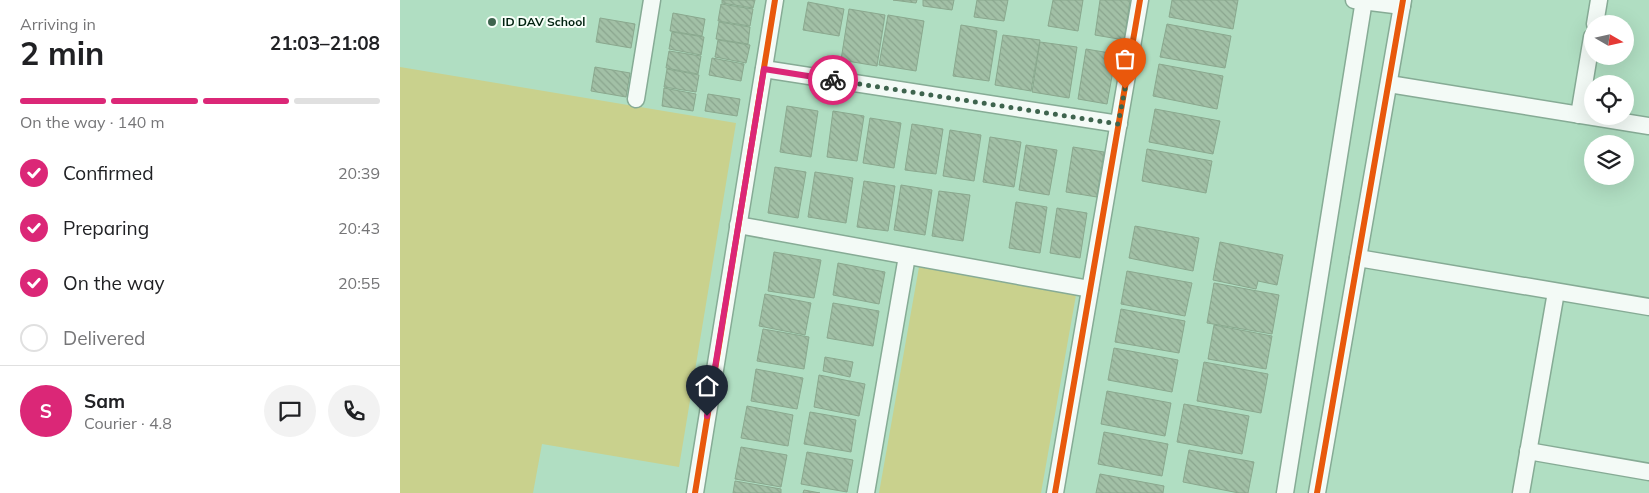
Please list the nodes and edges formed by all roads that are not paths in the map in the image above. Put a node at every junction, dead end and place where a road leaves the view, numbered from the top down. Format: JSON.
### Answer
{"nodes":[{"id":1,"x":652,"y":0,"type":"edge"},
{"id":2,"x":775,"y":0,"type":"edge"},
{"id":3,"x":1140,"y":0,"type":"edge"},
{"id":4,"x":1599,"y":0,"type":"edge"},
{"id":5,"x":1361,"y":1,"type":"edge"},
{"id":6,"x":1403,"y":3,"type":"edge"},
{"id":7,"x":1596,"y":15,"type":"edge"},
{"id":8,"x":1587,"y":65,"type":"edge"},
{"id":9,"x":764,"y":69,"type":"junction"},
{"id":10,"x":1389,"y":84,"type":"junction"},
{"id":11,"x":636,"y":99,"type":"dead end"},
{"id":12,"x":1579,"y":115,"type":"junction"},
{"id":13,"x":1118,"y":124,"type":"junction"},
{"id":14,"x":1649,"y":126,"type":"edge"},
{"id":15,"x":738,"y":225,"type":"junction"},
{"id":16,"x":907,"y":256,"type":"junction"},
{"id":17,"x":1358,"y":258,"type":"junction"},
{"id":18,"x":1090,"y":289,"type":"junction"},
{"id":19,"x":1556,"y":292,"type":"junction"},
{"id":20,"x":1649,"y":307,"type":"edge"},
{"id":21,"x":1528,"y":451,"type":"junction"},
{"id":22,"x":1649,"y":472,"type":"edge"},
{"id":23,"x":695,"y":493,"type":"edge"},
{"id":24,"x":866,"y":493,"type":"edge"},
{"id":25,"x":1055,"y":493,"type":"edge"},
{"id":26,"x":1285,"y":493,"type":"edge"},
{"id":27,"x":1317,"y":493,"type":"edge"},
{"id":28,"x":1521,"y":493,"type":"edge"}],
"edges":[{"from":1,"to":11,"type":"street"},
{"from":2,"to":9,"type":"street"},
{"from":3,"to":13,"type":"street"},
{"from":4,"to":7,"type":"street"},
{"from":5,"to":6,"type":"street"},
{"from":5,"to":26,"type":"street"},
{"from":6,"to":10,"type":"street"},
{"from":8,"to":12,"type":"street"},
{"from":9,"to":13,"type":"street"},
{"from":9,"to":15,"type":"street"},
{"from":10,"to":12,"type":"street"},
{"from":10,"to":17,"type":"street"},
{"from":12,"to":14,"type":"street"},
{"from":13,"to":18,"type":"street"},
{"from":15,"to":16,"type":"street"},
{"from":15,"to":23,"type":"street"},
{"from":16,"to":18,"type":"street"},
{"from":16,"to":24,"type":"street"},
{"from":17,"to":19,"type":"street"},
{"from":17,"to":27,"type":"street"},
{"from":18,"to":25,"type":"street"},
{"from":19,"to":20,"type":"street"},
{"from":19,"to":21,"type":"street"},
{"from":21,"to":22,"type":"street"},
{"from":21,"to":28,"type":"street"}]}
